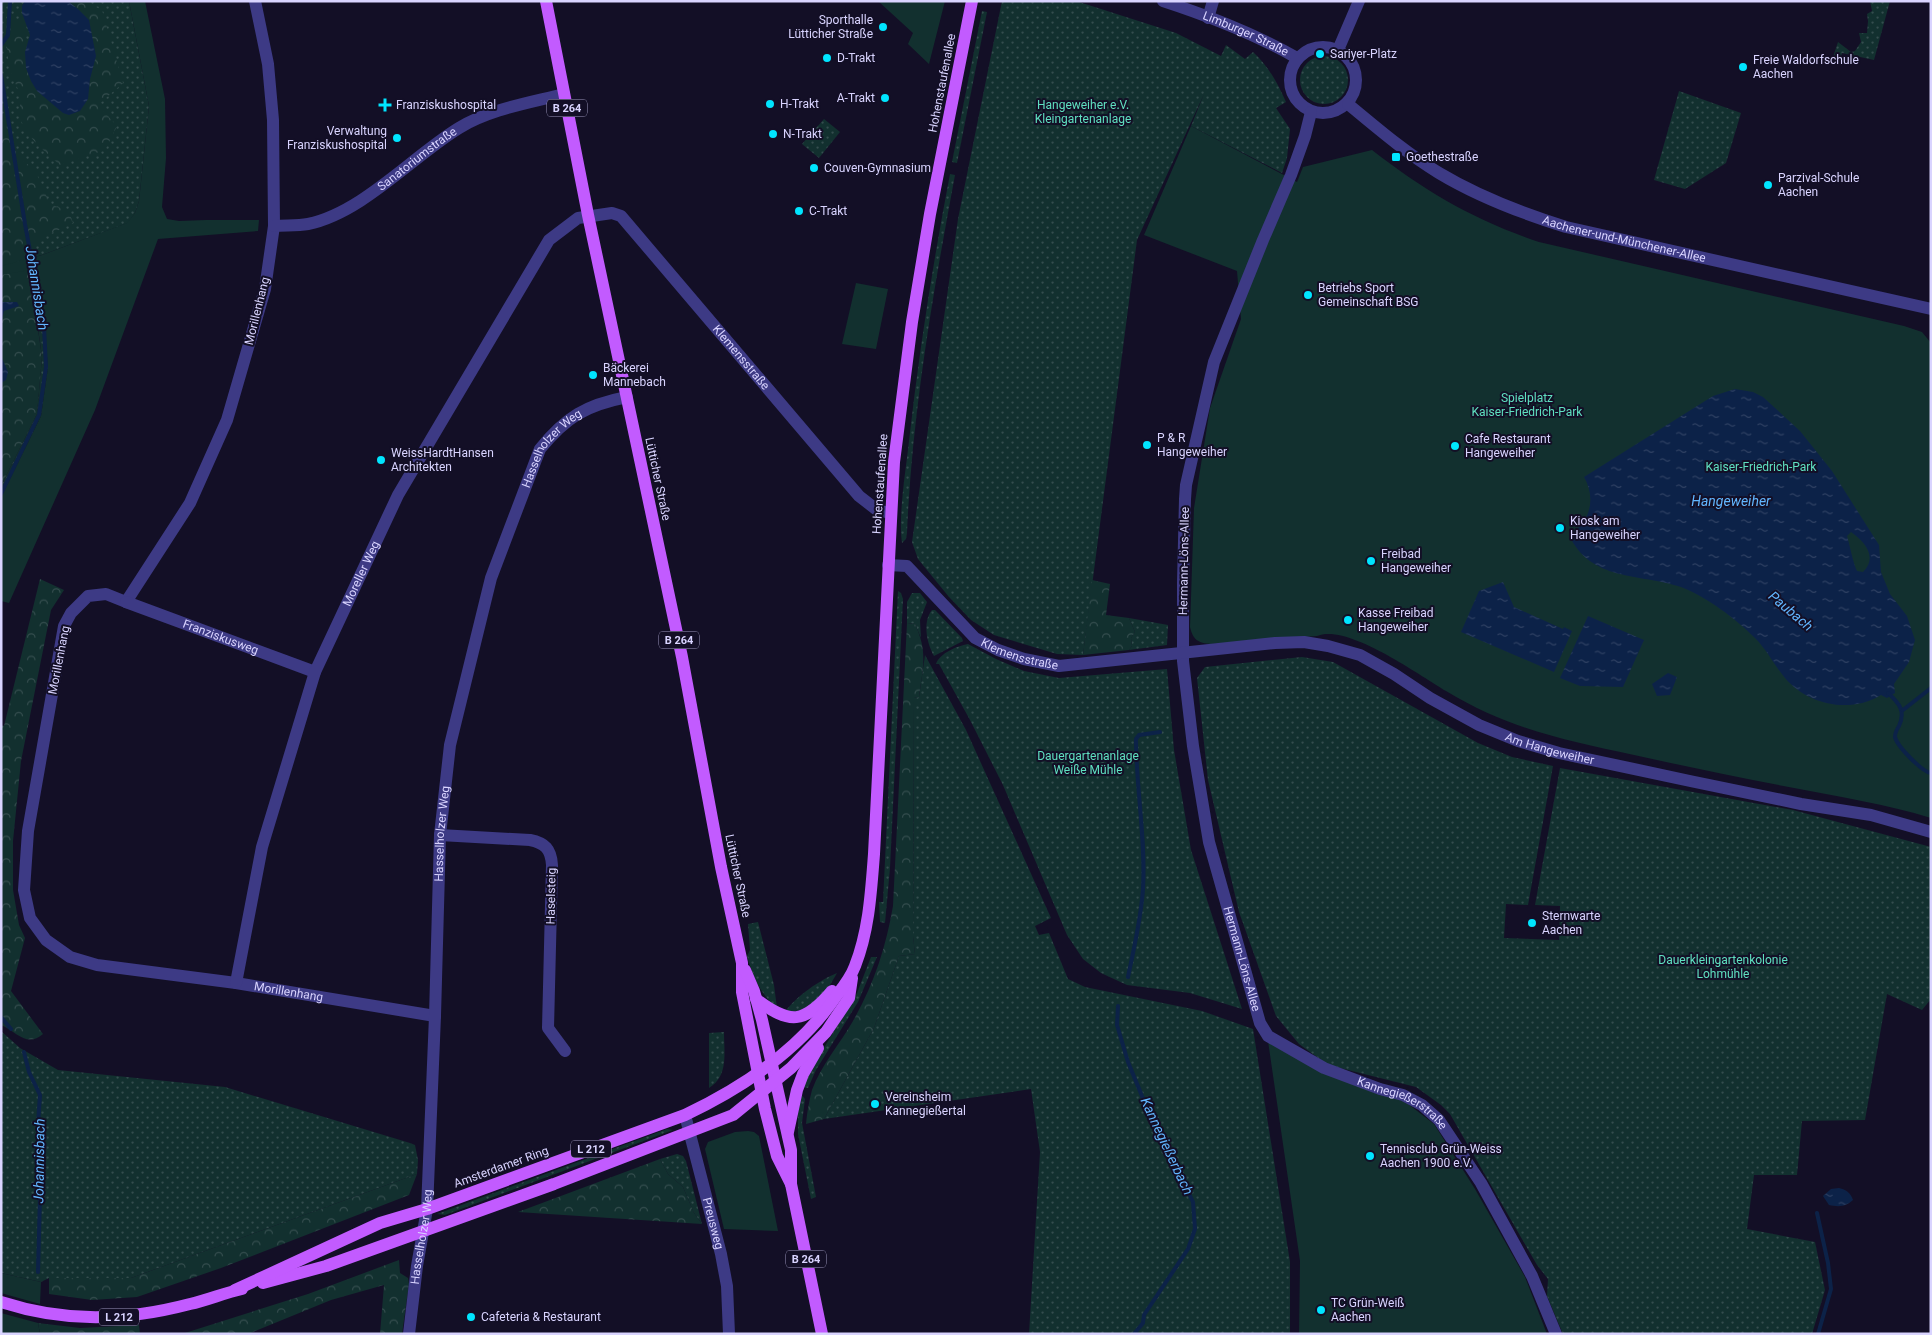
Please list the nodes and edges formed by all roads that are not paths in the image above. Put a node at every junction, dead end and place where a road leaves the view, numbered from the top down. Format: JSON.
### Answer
{"nodes":[{"id":1,"x":255,"y":1,"type":"edge"},
{"id":2,"x":546,"y":1,"type":"edge"},
{"id":3,"x":972,"y":1,"type":"edge"},
{"id":4,"x":1163,"y":1,"type":"edge"},
{"id":5,"x":1213,"y":1,"type":"edge"},
{"id":6,"x":1359,"y":1,"type":"edge"},
{"id":7,"x":1208,"y":18,"type":"junction"},
{"id":8,"x":1338,"y":50,"type":"junction"},
{"id":9,"x":1298,"y":58,"type":"junction"},
{"id":10,"x":564,"y":94,"type":"junction"},
{"id":11,"x":1348,"y":104,"type":"junction"},
{"id":12,"x":1311,"y":112,"type":"junction"},
{"id":13,"x":588,"y":215,"type":"junction"},
{"id":14,"x":274,"y":226,"type":"junction"},
{"id":15,"x":1931,"y":309,"type":"edge"},
{"id":16,"x":627,"y":397,"type":"junction"},
{"id":17,"x":890,"y":513,"type":"junction"},
{"id":18,"x":888,"y":564,"type":"junction"},
{"id":19,"x":126,"y":602,"type":"junction"},
{"id":20,"x":1183,"y":654,"type":"junction"},
{"id":21,"x":315,"y":672,"type":"junction"},
{"id":22,"x":1931,"y":832,"type":"edge"},
{"id":23,"x":440,"y":834,"type":"junction"},
{"id":24,"x":742,"y":963,"type":"junction"},
{"id":25,"x":851,"y":975,"type":"junction"},
{"id":26,"x":236,"y":983,"type":"junction"},
{"id":27,"x":756,"y":999,"type":"junction"},
{"id":28,"x":435,"y":1016,"type":"junction"},
{"id":29,"x":1260,"y":1023,"type":"joint"},
{"id":30,"x":826,"y":1032,"type":"junction"},
{"id":31,"x":565,"y":1051,"type":"dead end"},
{"id":32,"x":772,"y":1064,"type":"junction"},
{"id":33,"x":758,"y":1073,"type":"junction"},
{"id":34,"x":776,"y":1080,"type":"junction"},
{"id":35,"x":762,"y":1091,"type":"junction"},
{"id":36,"x":684,"y":1115,"type":"junction"},
{"id":37,"x":690,"y":1133,"type":"junction"},
{"id":38,"x":787,"y":1134,"type":"junction"},
{"id":39,"x":791,"y":1184,"type":"junction"},
{"id":40,"x":426,"y":1209,"type":"junction"},
{"id":41,"x":423,"y":1230,"type":"junction"},
{"id":42,"x":235,"y":1290,"type":"junction"},
{"id":43,"x":1,"y":1302,"type":"edge"},
{"id":44,"x":410,"y":1334,"type":"edge"},
{"id":45,"x":729,"y":1334,"type":"edge"},
{"id":46,"x":822,"y":1334,"type":"edge"},
{"id":47,"x":1556,"y":1334,"type":"edge"}],
"edges":[{"from":1,"to":14,"type":"street","name":"Morillenhang"},
{"from":2,"to":10,"type":"main road","name":"Lütticher Straße","number":"B 264"},
{"from":3,"to":17,"type":"main road","name":"Hohenstaufenallee"},
{"from":4,"to":7,"type":"street","name":"Limburger Straße"},
{"from":5,"to":7,"type":"street"},
{"from":6,"to":8,"type":"street"},
{"from":7,"to":9,"type":"street","name":"Limburger Straße"},
{"from":8,"to":9,"type":"street"},
{"from":8,"to":11,"type":"street"},
{"from":9,"to":12,"type":"street"},
{"from":10,"to":13,"type":"main road","name":"Lütticher Straße","number":"B 264"},
{"from":10,"to":14,"type":"street","name":"Sanatoriumstraße"},
{"from":11,"to":12,"type":"street"},
{"from":11,"to":15,"type":"street","name":"Aachener-und-Münchener-Allee"},
{"from":12,"to":20,"type":"street","name":"Hermann-Löns-Allee"},
{"from":13,"to":16,"type":"main road","name":"Lütticher Straße","number":"B 264"},
{"from":13,"to":17,"type":"street","name":"Klemensstraße"},
{"from":13,"to":21,"type":"street","name":"Moreller Weg"},
{"from":14,"to":19,"type":"street","name":"Morillenhang"},
{"from":16,"to":23,"type":"street","name":"Hasselholzer Weg"},
{"from":16,"to":24,"type":"main road","name":"Lütticher Straße","number":"B 264"},
{"from":17,"to":18,"type":"main road","name":"Hohenstaufenallee"},
{"from":18,"to":20,"type":"street","name":"Klemensstraße"},
{"from":18,"to":25,"type":"main road","name":"Hohenstaufenallee"},
{"from":19,"to":21,"type":"street","name":"Franziskusweg"},
{"from":19,"to":26,"type":"street","name":"Morillenhang"},
{"from":20,"to":22,"type":"street","name":"Am Hangeweiher"},
{"from":20,"to":29,"type":"street","name":"Hermann-Löns-Allee"},
{"from":21,"to":26,"type":"street","name":"Moreller Weg"},
{"from":23,"to":28,"type":"street","name":"Hasselholzer Weg"},
{"from":23,"to":31,"type":"street","name":"Haselsteig"},
{"from":24,"to":27,"type":"main road","name":"Lütticher Straße","number":"B 264"},
{"from":24,"to":33,"type":"main road","name":"Lütticher Straße","number":"B 264"},
{"from":25,"to":27,"type":"main road"},
{"from":25,"to":30,"type":"main road","name":"Hohenstaufenallee"},
{"from":25,"to":32,"type":"main road","name":"Hohenstaufenallee"},
{"from":26,"to":28,"type":"street","name":"Morillenhang"},
{"from":27,"to":32,"type":"main road","name":"Lütticher Straße","number":"B 264"},
{"from":28,"to":40,"type":"street","name":"Hasselholzer Weg"},
{"from":29,"to":47,"type":"street","name":"Kannegießerstraße"},
{"from":30,"to":34,"type":"main road","name":"Hohenstaufenallee"},
{"from":30,"to":38,"type":"main road"},
{"from":32,"to":33,"type":"main road","name":"Amsterdamer Ring","number":"L 212"},
{"from":32,"to":34,"type":"main road","name":"Lütticher Straße","number":"B 264"},
{"from":33,"to":35,"type":"main road","name":"Lütticher Straße","number":"B 264"},
{"from":33,"to":36,"type":"main road","name":"Amsterdamer Ring","number":"L 212"},
{"from":34,"to":35,"type":"main road","name":"Amsterdamer Ring","number":"L 212"},
{"from":34,"to":38,"type":"main road","name":"Lütticher Straße","number":"B 264"},
{"from":35,"to":37,"type":"main road","name":"Amsterdamer Ring","number":"L 212"},
{"from":35,"to":39,"type":"main road","name":"Lütticher Straße","number":"B 264"},
{"from":36,"to":37,"type":"street","name":"Preusweg"},
{"from":36,"to":40,"type":"main road","name":"Amsterdamer Ring","number":"L 212"},
{"from":37,"to":41,"type":"main road","name":"Amsterdamer Ring","number":"L 212"},
{"from":37,"to":45,"type":"street","name":"Preusweg"},
{"from":38,"to":39,"type":"main road","name":"Lütticher Straße","number":"B 264"},
{"from":39,"to":46,"type":"main road","name":"Lütticher Straße","number":"B 264"},
{"from":40,"to":41,"type":"street","name":"Hasselholzer Weg"},
{"from":40,"to":42,"type":"main road","name":"Amsterdamer Ring","number":"L 212"},
{"from":41,"to":42,"type":"main road","name":"Amsterdamer Ring","number":"L 212"},
{"from":41,"to":44,"type":"street","name":"Hasselholzer Weg"},
{"from":42,"to":43,"type":"main road","name":"Amsterdamer Ring","number":"L 212"}]}
